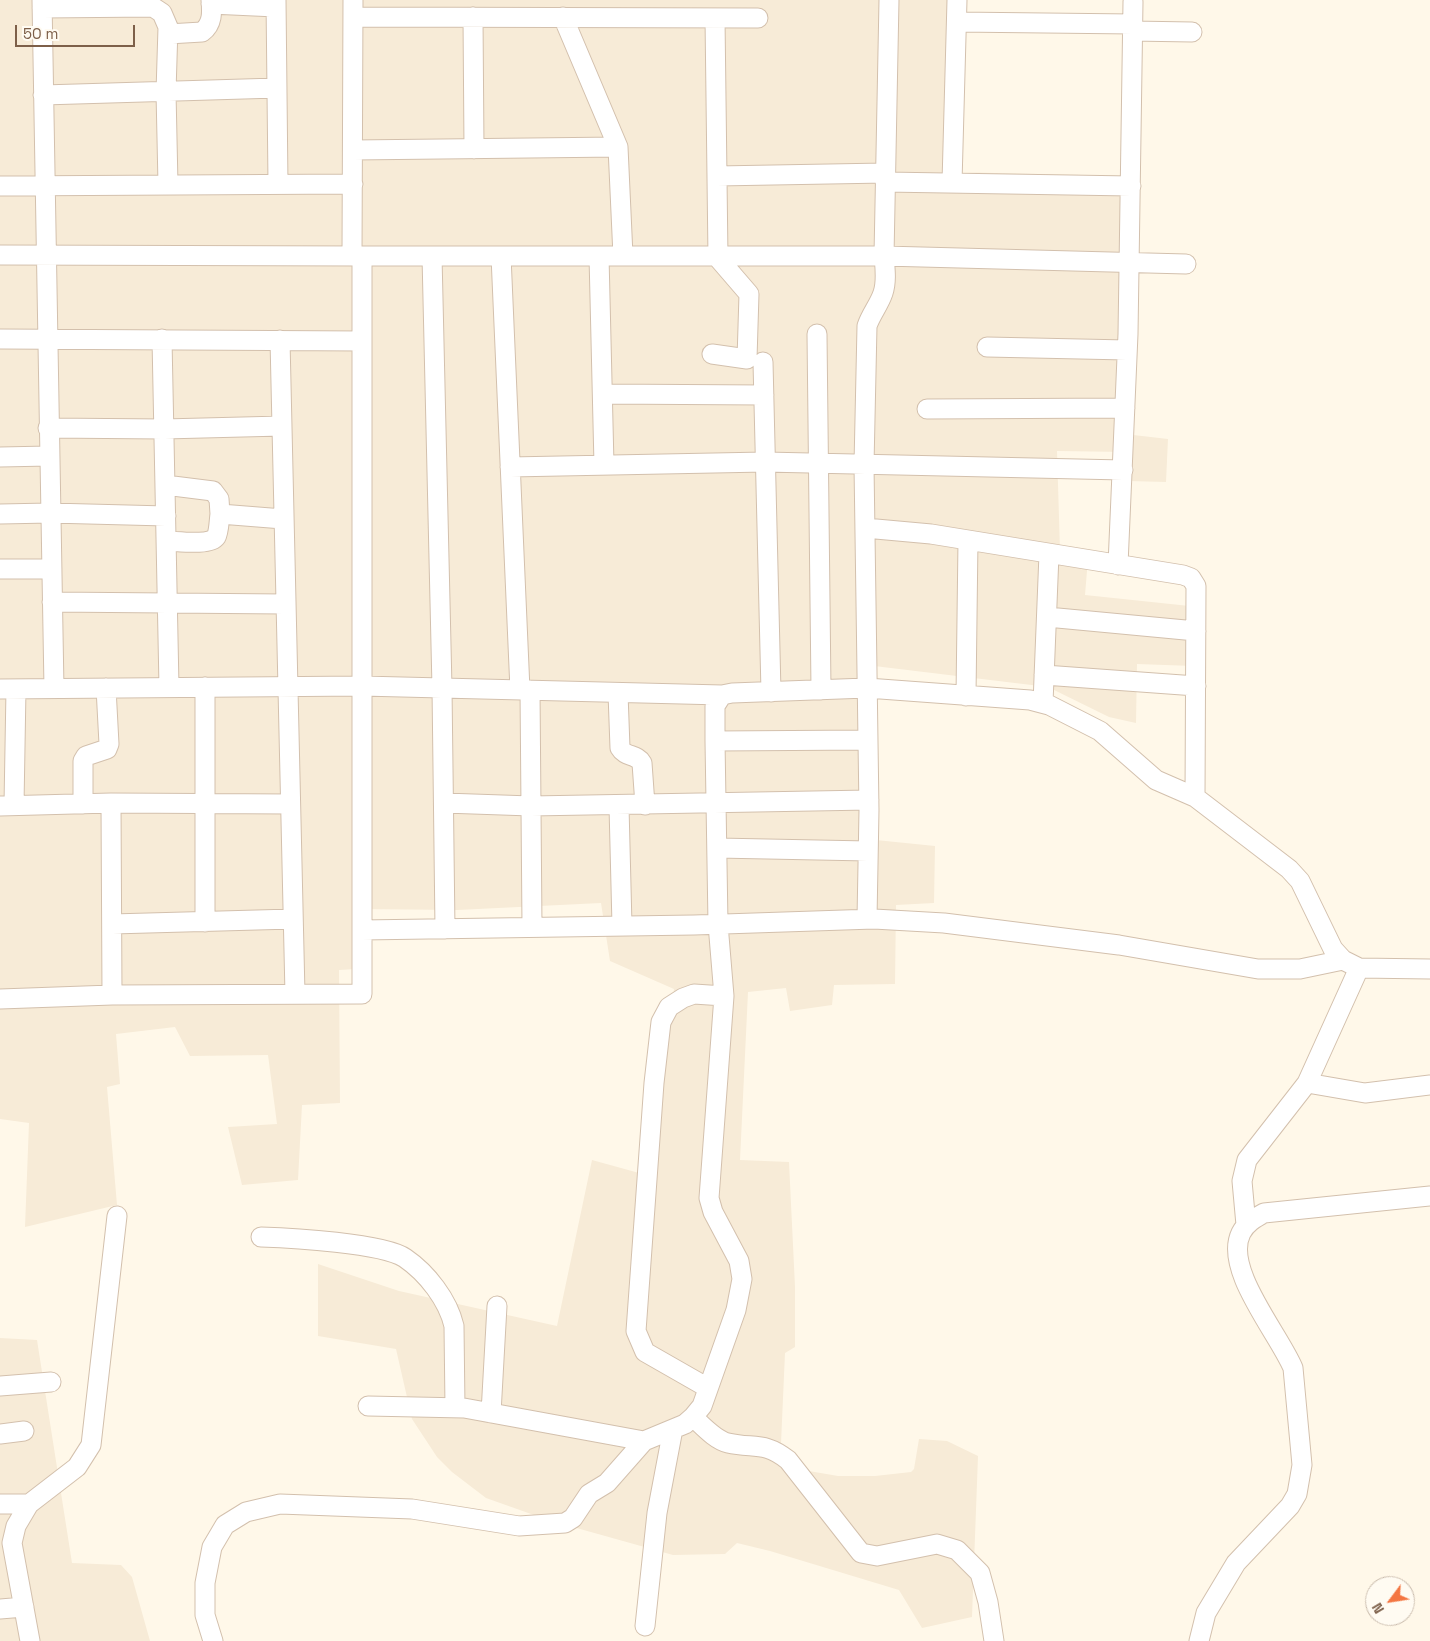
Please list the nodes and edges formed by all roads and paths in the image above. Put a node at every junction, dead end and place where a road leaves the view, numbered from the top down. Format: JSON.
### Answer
{"nodes":[{"id":1,"x":889,"y":0,"type":"edge"},
{"id":2,"x":957,"y":0,"type":"edge"},
{"id":3,"x":211,"y":2,"type":"edge"},
{"id":4,"x":1133,"y":2,"type":"dead end"},
{"id":5,"x":42,"y":4,"type":"edge"},
{"id":6,"x":155,"y":4,"type":"edge"},
{"id":7,"x":276,"y":4,"type":"edge"},
{"id":8,"x":353,"y":9,"type":"edge"},
{"id":9,"x":473,"y":17,"type":"junction"},
{"id":10,"x":563,"y":17,"type":"junction"},
{"id":11,"x":715,"y":18,"type":"junction"},
{"id":12,"x":758,"y":18,"type":"dead end"},
{"id":13,"x":957,"y":22,"type":"junction"},
{"id":14,"x":1132,"y":27,"type":"junction"},
{"id":15,"x":1192,"y":32,"type":"dead end"},
{"id":16,"x":168,"y":34,"type":"junction"},
{"id":17,"x":277,"y":88,"type":"junction"},
{"id":18,"x":166,"y":92,"type":"junction"},
{"id":19,"x":43,"y":95,"type":"junction"},
{"id":20,"x":618,"y":147,"type":"junction"},
{"id":21,"x":474,"y":149,"type":"junction"},
{"id":22,"x":353,"y":150,"type":"junction"},
{"id":23,"x":717,"y":176,"type":"junction"},
{"id":24,"x":885,"y":178,"type":"junction"},
{"id":25,"x":952,"y":183,"type":"junction"},
{"id":26,"x":278,"y":184,"type":"junction"},
{"id":27,"x":353,"y":184,"type":"junction"},
{"id":28,"x":168,"y":185,"type":"junction"},
{"id":29,"x":0,"y":186,"type":"edge"},
{"id":30,"x":44,"y":186,"type":"junction"},
{"id":31,"x":1131,"y":186,"type":"junction"},
{"id":32,"x":0,"y":255,"type":"edge"},
{"id":33,"x":45,"y":255,"type":"junction"},
{"id":34,"x":357,"y":256,"type":"junction"},
{"id":35,"x":432,"y":256,"type":"junction"},
{"id":36,"x":500,"y":256,"type":"junction"},
{"id":37,"x":599,"y":256,"type":"junction"},
{"id":38,"x":623,"y":256,"type":"junction"},
{"id":39,"x":719,"y":256,"type":"junction"},
{"id":40,"x":884,"y":256,"type":"junction"},
{"id":41,"x":1130,"y":263,"type":"junction"},
{"id":42,"x":1186,"y":264,"type":"dead end"},
{"id":43,"x":817,"y":334,"type":"dead end"},
{"id":44,"x":46,"y":338,"type":"junction"},
{"id":45,"x":0,"y":339,"type":"edge"},
{"id":46,"x":162,"y":339,"type":"junction"},
{"id":47,"x":280,"y":340,"type":"junction"},
{"id":48,"x":362,"y":341,"type":"junction"},
{"id":49,"x":986,"y":347,"type":"dead end"},
{"id":50,"x":1127,"y":350,"type":"junction"},
{"id":51,"x":712,"y":354,"type":"dead end"},
{"id":52,"x":763,"y":362,"type":"dead end"},
{"id":53,"x":603,"y":394,"type":"junction"},
{"id":54,"x":764,"y":395,"type":"junction"},
{"id":55,"x":1125,"y":408,"type":"junction"},
{"id":56,"x":927,"y":409,"type":"dead end"},
{"id":57,"x":282,"y":426,"type":"junction"},
{"id":58,"x":48,"y":428,"type":"junction"},
{"id":59,"x":164,"y":429,"type":"junction"},
{"id":60,"x":49,"y":456,"type":"junction"},
{"id":61,"x":0,"y":457,"type":"edge"},
{"id":62,"x":765,"y":462,"type":"junction"},
{"id":63,"x":818,"y":464,"type":"junction"},
{"id":64,"x":604,"y":465,"type":"junction"},
{"id":65,"x":864,"y":465,"type":"junction"},
{"id":66,"x":510,"y":467,"type":"junction"},
{"id":67,"x":1123,"y":470,"type":"junction"},
{"id":68,"x":165,"y":485,"type":"junction"},
{"id":69,"x":50,"y":513,"type":"junction"},
{"id":70,"x":0,"y":514,"type":"edge"},
{"id":71,"x":220,"y":514,"type":"junction"},
{"id":72,"x":166,"y":516,"type":"junction"},
{"id":73,"x":284,"y":519,"type":"junction"},
{"id":74,"x":865,"y":528,"type":"junction"},
{"id":75,"x":968,"y":540,"type":"junction"},
{"id":76,"x":166,"y":541,"type":"junction"},
{"id":77,"x":1049,"y":554,"type":"junction"},
{"id":78,"x":1118,"y":565,"type":"junction"},
{"id":79,"x":0,"y":569,"type":"edge"},
{"id":80,"x":52,"y":569,"type":"junction"},
{"id":81,"x":167,"y":601,"type":"junction"},
{"id":82,"x":52,"y":602,"type":"junction"},
{"id":83,"x":285,"y":604,"type":"junction"},
{"id":84,"x":1047,"y":616,"type":"junction"},
{"id":85,"x":1196,"y":631,"type":"junction"},
{"id":86,"x":1044,"y":675,"type":"junction"},
{"id":87,"x":362,"y":686,"type":"junction"},
{"id":88,"x":1196,"y":686,"type":"junction"},
{"id":89,"x":204,"y":687,"type":"junction"},
{"id":90,"x":286,"y":687,"type":"junction"},
{"id":91,"x":54,"y":688,"type":"junction"},
{"id":92,"x":106,"y":688,"type":"junction"},
{"id":93,"x":169,"y":688,"type":"junction"},
{"id":94,"x":442,"y":688,"type":"junction"},
{"id":95,"x":867,"y":688,"type":"junction"},
{"id":96,"x":8,"y":689,"type":"edge"},
{"id":97,"x":525,"y":690,"type":"junction"},
{"id":98,"x":821,"y":690,"type":"junction"},
{"id":99,"x":771,"y":692,"type":"junction"},
{"id":100,"x":618,"y":693,"type":"junction"},
{"id":101,"x":722,"y":695,"type":"junction"},
{"id":102,"x":966,"y":696,"type":"junction"},
{"id":103,"x":1043,"y":704,"type":"junction"},
{"id":104,"x":868,"y":740,"type":"junction"},
{"id":105,"x":715,"y":741,"type":"junction"},
{"id":106,"x":1196,"y":797,"type":"junction"},
{"id":107,"x":869,"y":800,"type":"junction"},
{"id":108,"x":111,"y":803,"type":"junction"},
{"id":109,"x":205,"y":803,"type":"junction"},
{"id":110,"x":444,"y":803,"type":"junction"},
{"id":111,"x":83,"y":804,"type":"junction"},
{"id":112,"x":290,"y":804,"type":"junction"},
{"id":113,"x":716,"y":804,"type":"junction"},
{"id":114,"x":645,"y":805,"type":"junction"},
{"id":115,"x":7,"y":806,"type":"edge"},
{"id":116,"x":531,"y":806,"type":"junction"},
{"id":117,"x":619,"y":806,"type":"junction"},
{"id":118,"x":716,"y":848,"type":"junction"},
{"id":119,"x":868,"y":851,"type":"junction"},
{"id":120,"x":293,"y":919,"type":"junction"},
{"id":121,"x":867,"y":919,"type":"junction"},
{"id":122,"x":205,"y":922,"type":"junction"},
{"id":123,"x":112,"y":924,"type":"junction"},
{"id":124,"x":718,"y":924,"type":"junction"},
{"id":125,"x":622,"y":926,"type":"junction"},
{"id":126,"x":532,"y":927,"type":"junction"},
{"id":127,"x":445,"y":929,"type":"junction"},
{"id":128,"x":362,"y":930,"type":"junction"},
{"id":129,"x":1351,"y":964,"type":"junction"},
{"id":130,"x":1430,"y":969,"type":"edge"},
{"id":131,"x":295,"y":994,"type":"junction"},
{"id":132,"x":112,"y":995,"type":"junction"},
{"id":133,"x":724,"y":996,"type":"junction"},
{"id":134,"x":0,"y":999,"type":"edge"},
{"id":135,"x":1307,"y":1083,"type":"junction"},
{"id":136,"x":1430,"y":1084,"type":"edge"},
{"id":137,"x":1430,"y":1196,"type":"edge"},
{"id":138,"x":117,"y":1216,"type":"dead end"},
{"id":139,"x":1246,"y":1225,"type":"junction"},
{"id":140,"x":260,"y":1237,"type":"dead end"},
{"id":141,"x":497,"y":1306,"type":"dead end"},
{"id":142,"x":51,"y":1382,"type":"dead end"},
{"id":143,"x":0,"y":1386,"type":"edge"},
{"id":144,"x":708,"y":1388,"type":"junction"},
{"id":145,"x":368,"y":1406,"type":"dead end"},
{"id":146,"x":455,"y":1408,"type":"junction"},
{"id":147,"x":491,"y":1413,"type":"junction"},
{"id":148,"x":693,"y":1417,"type":"junction"},
{"id":149,"x":673,"y":1429,"type":"junction"},
{"id":150,"x":24,"y":1431,"type":"dead end"},
{"id":151,"x":0,"y":1434,"type":"edge"},
{"id":152,"x":644,"y":1442,"type":"junction"},
{"id":153,"x":0,"y":1504,"type":"edge"},
{"id":154,"x":29,"y":1504,"type":"junction"},
{"id":155,"x":24,"y":1607,"type":"junction"},
{"id":156,"x":0,"y":1609,"type":"edge"},
{"id":157,"x":645,"y":1626,"type":"dead end"},
{"id":158,"x":30,"y":1641,"type":"edge"},
{"id":159,"x":213,"y":1641,"type":"edge"},
{"id":160,"x":994,"y":1641,"type":"edge"},
{"id":161,"x":1199,"y":1641,"type":"edge"}],
"edges":[{"from":1,"to":24,"type":"street"},
{"from":2,"to":13,"type":"street"},
{"from":3,"to":7,"type":"street"},
{"from":3,"to":16,"type":"street"},
{"from":4,"to":14,"type":"street"},
{"from":5,"to":6,"type":"street"},
{"from":5,"to":19,"type":"street"},
{"from":6,"to":16,"type":"street"},
{"from":7,"to":17,"type":"street"},
{"from":8,"to":9,"type":"street"},
{"from":8,"to":22,"type":"street"},
{"from":9,"to":10,"type":"street"},
{"from":9,"to":21,"type":"street"},
{"from":10,"to":11,"type":"street"},
{"from":10,"to":20,"type":"street"},
{"from":11,"to":12,"type":"street"},
{"from":11,"to":23,"type":"street"},
{"from":13,"to":14,"type":"street"},
{"from":13,"to":25,"type":"street"},
{"from":14,"to":15,"type":"street"},
{"from":14,"to":31,"type":"street"},
{"from":16,"to":18,"type":"street"},
{"from":17,"to":18,"type":"street"},
{"from":17,"to":26,"type":"street"},
{"from":18,"to":19,"type":"street"},
{"from":18,"to":28,"type":"street"},
{"from":19,"to":30,"type":"street"},
{"from":20,"to":21,"type":"street"},
{"from":20,"to":38,"type":"street"},
{"from":21,"to":22,"type":"street"},
{"from":22,"to":27,"type":"street"},
{"from":23,"to":24,"type":"street"},
{"from":23,"to":39,"type":"street"},
{"from":24,"to":25,"type":"street"},
{"from":24,"to":40,"type":"street"},
{"from":25,"to":31,"type":"street"},
{"from":26,"to":27,"type":"street"},
{"from":26,"to":28,"type":"street"},
{"from":27,"to":34,"type":"street"},
{"from":28,"to":30,"type":"street"},
{"from":29,"to":30,"type":"street"},
{"from":30,"to":33,"type":"street"},
{"from":31,"to":41,"type":"street"},
{"from":32,"to":33,"type":"street"},
{"from":33,"to":34,"type":"street"},
{"from":33,"to":44,"type":"street"},
{"from":34,"to":35,"type":"street"},
{"from":34,"to":48,"type":"street"},
{"from":35,"to":36,"type":"street"},
{"from":35,"to":94,"type":"street"},
{"from":36,"to":37,"type":"street"},
{"from":36,"to":66,"type":"street"},
{"from":37,"to":38,"type":"street"},
{"from":37,"to":53,"type":"street"},
{"from":38,"to":39,"type":"street"},
{"from":39,"to":40,"type":"street"},
{"from":39,"to":51,"type":"street"},
{"from":40,"to":41,"type":"street"},
{"from":40,"to":65,"type":"street"},
{"from":41,"to":42,"type":"street"},
{"from":41,"to":50,"type":"street"},
{"from":43,"to":63,"type":"street"},
{"from":44,"to":45,"type":"street"},
{"from":44,"to":46,"type":"street"},
{"from":44,"to":58,"type":"street"},
{"from":46,"to":47,"type":"street"},
{"from":46,"to":59,"type":"street"},
{"from":47,"to":48,"type":"street"},
{"from":47,"to":57,"type":"street"},
{"from":48,"to":87,"type":"street"},
{"from":49,"to":50,"type":"street"},
{"from":50,"to":55,"type":"street"},
{"from":52,"to":54,"type":"street"},
{"from":53,"to":54,"type":"street"},
{"from":53,"to":64,"type":"street"},
{"from":54,"to":62,"type":"street"},
{"from":55,"to":56,"type":"street"},
{"from":55,"to":67,"type":"street"},
{"from":57,"to":59,"type":"street"},
{"from":57,"to":73,"type":"street"},
{"from":58,"to":59,"type":"street"},
{"from":58,"to":60,"type":"street"},
{"from":59,"to":68,"type":"street"},
{"from":60,"to":61,"type":"street"},
{"from":60,"to":69,"type":"street"},
{"from":62,"to":63,"type":"street"},
{"from":62,"to":64,"type":"street"},
{"from":62,"to":99,"type":"street"},
{"from":63,"to":65,"type":"street"},
{"from":63,"to":98,"type":"street"},
{"from":64,"to":66,"type":"street"},
{"from":65,"to":67,"type":"street"},
{"from":65,"to":74,"type":"street"},
{"from":66,"to":97,"type":"street"},
{"from":67,"to":78,"type":"street"},
{"from":68,"to":71,"type":"street"},
{"from":68,"to":72,"type":"street"},
{"from":69,"to":70,"type":"street"},
{"from":69,"to":72,"type":"street"},
{"from":69,"to":80,"type":"street"},
{"from":71,"to":73,"type":"street"},
{"from":71,"to":76,"type":"street"},
{"from":72,"to":76,"type":"street"},
{"from":73,"to":83,"type":"street"},
{"from":74,"to":75,"type":"street"},
{"from":74,"to":95,"type":"street"},
{"from":75,"to":77,"type":"street"},
{"from":75,"to":102,"type":"street"},
{"from":76,"to":81,"type":"street"},
{"from":77,"to":78,"type":"street"},
{"from":77,"to":84,"type":"street"},
{"from":78,"to":85,"type":"street"},
{"from":79,"to":80,"type":"street"},
{"from":80,"to":82,"type":"street"},
{"from":81,"to":82,"type":"street"},
{"from":81,"to":83,"type":"street"},
{"from":81,"to":93,"type":"street"},
{"from":82,"to":91,"type":"street"},
{"from":83,"to":90,"type":"street"},
{"from":84,"to":85,"type":"street"},
{"from":84,"to":86,"type":"street"},
{"from":85,"to":88,"type":"street"},
{"from":86,"to":88,"type":"street"},
{"from":86,"to":103,"type":"street"},
{"from":87,"to":90,"type":"street"},
{"from":87,"to":94,"type":"street"},
{"from":87,"to":128,"type":"street"},
{"from":88,"to":106,"type":"street"},
{"from":89,"to":90,"type":"street"},
{"from":89,"to":93,"type":"street"},
{"from":89,"to":109,"type":"street"},
{"from":90,"to":112,"type":"street"},
{"from":91,"to":92,"type":"street"},
{"from":91,"to":96,"type":"street"},
{"from":92,"to":93,"type":"street"},
{"from":92,"to":111,"type":"street"},
{"from":94,"to":97,"type":"street"},
{"from":94,"to":110,"type":"street"},
{"from":95,"to":98,"type":"street"},
{"from":95,"to":102,"type":"street"},
{"from":95,"to":104,"type":"street"},
{"from":96,"to":115,"type":"street"},
{"from":97,"to":100,"type":"street"},
{"from":97,"to":116,"type":"street"},
{"from":98,"to":99,"type":"street"},
{"from":99,"to":101,"type":"street"},
{"from":100,"to":101,"type":"street"},
{"from":100,"to":114,"type":"street"},
{"from":101,"to":105,"type":"street"},
{"from":102,"to":103,"type":"street"},
{"from":103,"to":106,"type":"street"},
{"from":104,"to":105,"type":"street"},
{"from":104,"to":107,"type":"street"},
{"from":105,"to":113,"type":"street"},
{"from":106,"to":129,"type":"street"},
{"from":107,"to":113,"type":"street"},
{"from":107,"to":119,"type":"street"},
{"from":108,"to":109,"type":"street"},
{"from":108,"to":111,"type":"street"},
{"from":108,"to":123,"type":"street"},
{"from":109,"to":112,"type":"street"},
{"from":109,"to":122,"type":"street"},
{"from":110,"to":116,"type":"street"},
{"from":110,"to":127,"type":"street"},
{"from":111,"to":115,"type":"street"},
{"from":112,"to":120,"type":"street"},
{"from":113,"to":114,"type":"street"},
{"from":113,"to":118,"type":"street"},
{"from":114,"to":117,"type":"street"},
{"from":116,"to":117,"type":"street"},
{"from":116,"to":126,"type":"street"},
{"from":117,"to":125,"type":"street"},
{"from":118,"to":119,"type":"street"},
{"from":118,"to":124,"type":"street"},
{"from":119,"to":121,"type":"street"},
{"from":120,"to":122,"type":"street"},
{"from":120,"to":131,"type":"street"},
{"from":121,"to":124,"type":"street"},
{"from":121,"to":129,"type":"street"},
{"from":122,"to":123,"type":"street"},
{"from":123,"to":132,"type":"street"},
{"from":124,"to":125,"type":"street"},
{"from":124,"to":133,"type":"street"},
{"from":125,"to":126,"type":"street"},
{"from":126,"to":127,"type":"street"},
{"from":127,"to":128,"type":"street"},
{"from":128,"to":131,"type":"street"},
{"from":129,"to":130,"type":"street"},
{"from":129,"to":135,"type":"street"},
{"from":131,"to":132,"type":"street"},
{"from":132,"to":134,"type":"street"},
{"from":133,"to":144,"type":"street"},
{"from":133,"to":144,"type":"street"},
{"from":135,"to":136,"type":"street"},
{"from":135,"to":139,"type":"street"},
{"from":137,"to":139,"type":"street"},
{"from":138,"to":154,"type":"street"},
{"from":139,"to":161,"type":"street"},
{"from":140,"to":146,"type":"street"},
{"from":141,"to":147,"type":"street"},
{"from":142,"to":143,"type":"street"},
{"from":144,"to":148,"type":"street"},
{"from":145,"to":146,"type":"street"},
{"from":146,"to":147,"type":"street"},
{"from":147,"to":152,"type":"street"},
{"from":148,"to":149,"type":"street"},
{"from":148,"to":160,"type":"street"},
{"from":149,"to":152,"type":"street"},
{"from":149,"to":157,"type":"street"},
{"from":150,"to":151,"type":"street"},
{"from":152,"to":159,"type":"street"},
{"from":153,"to":154,"type":"street"},
{"from":154,"to":155,"type":"street"},
{"from":155,"to":156,"type":"street"},
{"from":155,"to":158,"type":"street"}]}
